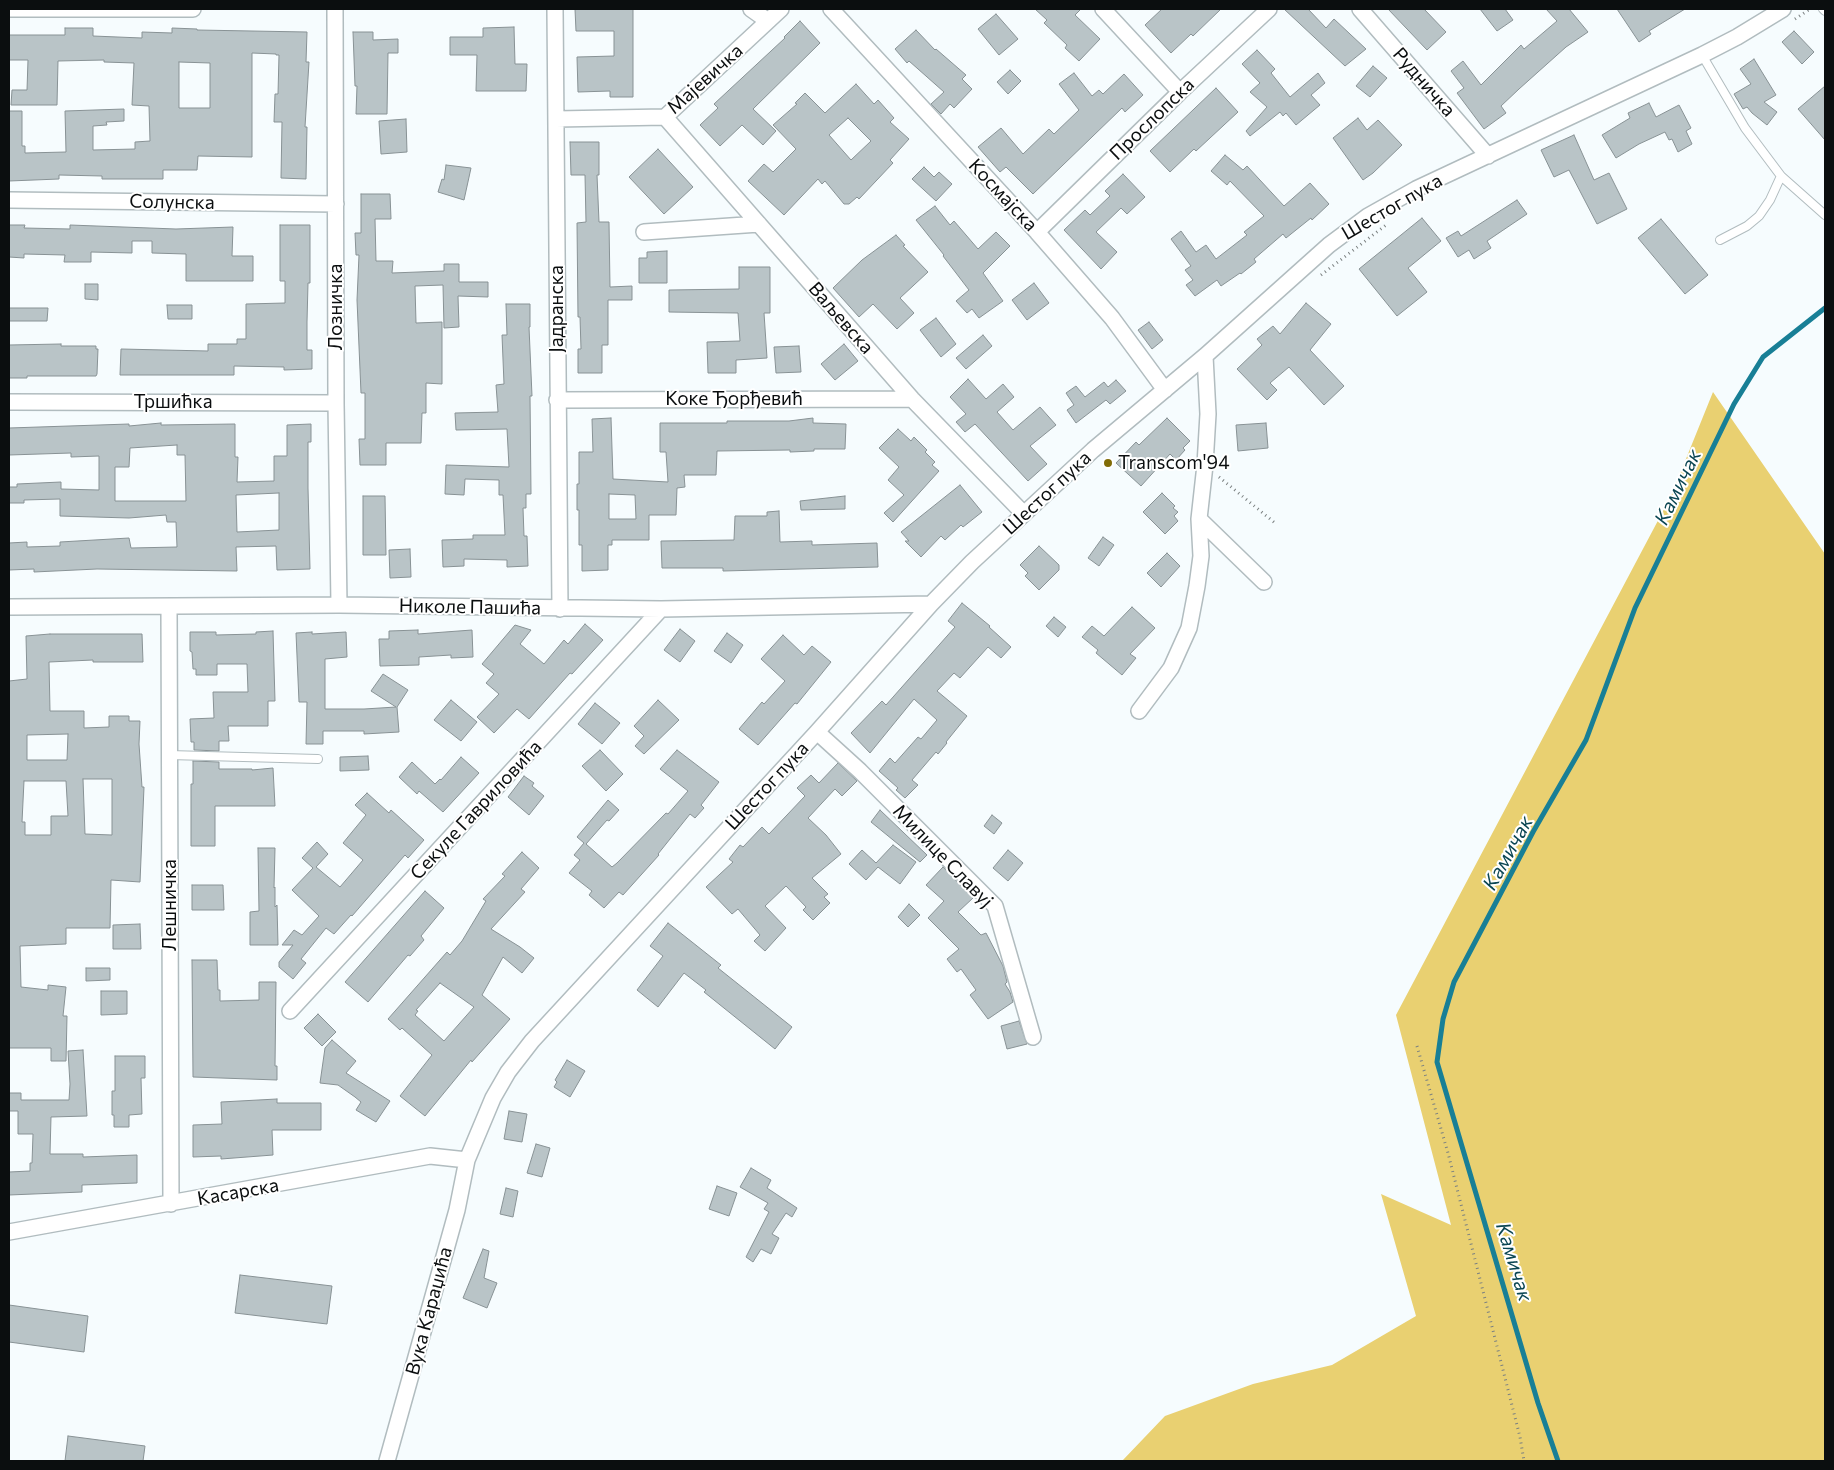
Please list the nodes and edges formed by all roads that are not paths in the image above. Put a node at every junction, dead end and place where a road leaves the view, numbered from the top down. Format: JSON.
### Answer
{"nodes":[{"id":1,"x":9,"y":9,"type":"edge"},
{"id":2,"x":114,"y":9,"type":"edge"},
{"id":3,"x":192,"y":9,"type":"edge"},
{"id":4,"x":335,"y":9,"type":"edge"},
{"id":5,"x":555,"y":9,"type":"edge"},
{"id":6,"x":751,"y":9,"type":"edge"},
{"id":7,"x":781,"y":9,"type":"edge"},
{"id":8,"x":831,"y":9,"type":"edge"},
{"id":9,"x":1103,"y":9,"type":"edge"},
{"id":10,"x":1269,"y":9,"type":"edge"},
{"id":11,"x":1360,"y":9,"type":"edge"},
{"id":12,"x":1783,"y":9,"type":"edge"},
{"id":13,"x":768,"y":21,"type":"junction"},
{"id":14,"x":1702,"y":55,"type":"junction"},
{"id":15,"x":1180,"y":92,"type":"junction"},
{"id":16,"x":665,"y":117,"type":"junction"},
{"id":17,"x":556,"y":118,"type":"junction"},
{"id":18,"x":1488,"y":156,"type":"junction"},
{"id":19,"x":1781,"y":176,"type":"junction"},
{"id":20,"x":9,"y":200,"type":"edge"},
{"id":21,"x":336,"y":204,"type":"junction"},
{"id":22,"x":1825,"y":216,"type":"edge"},
{"id":23,"x":759,"y":224,"type":"junction"},
{"id":24,"x":644,"y":232,"type":"dead end"},
{"id":25,"x":1037,"y":232,"type":"junction"},
{"id":26,"x":1720,"y":240,"type":"dead end"},
{"id":27,"x":1205,"y":356,"type":"junction"},
{"id":28,"x":1165,"y":390,"type":"junction"},
{"id":29,"x":912,"y":399,"type":"junction"},
{"id":30,"x":557,"y":400,"type":"junction"},
{"id":31,"x":9,"y":402,"type":"edge"},
{"id":32,"x":336,"y":403,"type":"junction"},
{"id":33,"x":1024,"y":514,"type":"junction"},
{"id":34,"x":1199,"y":519,"type":"junction"},
{"id":35,"x":1264,"y":582,"type":"dead end"},
{"id":36,"x":931,"y":604,"type":"junction"},
{"id":37,"x":339,"y":605,"type":"junction"},
{"id":38,"x":9,"y":607,"type":"edge"},
{"id":39,"x":169,"y":607,"type":"junction"},
{"id":40,"x":560,"y":609,"type":"junction"},
{"id":41,"x":661,"y":609,"type":"junction"},
{"id":42,"x":1139,"y":711,"type":"dead end"},
{"id":43,"x":817,"y":732,"type":"junction"},
{"id":44,"x":169,"y":755,"type":"junction"},
{"id":45,"x":318,"y":759,"type":"dead end"},
{"id":46,"x":290,"y":1011,"type":"dead end"},
{"id":47,"x":1033,"y":1037,"type":"dead end"},
{"id":48,"x":467,"y":1160,"type":"junction"},
{"id":49,"x":172,"y":1204,"type":"junction"},
{"id":50,"x":9,"y":1232,"type":"edge"},
{"id":51,"x":387,"y":1461,"type":"edge"}],
"edges":[{"from":1,"to":2,"type":"street"},
{"from":2,"to":3,"type":"street"},
{"from":4,"to":21,"type":"street","name":"Лозничка"},
{"from":5,"to":17,"type":"street","name":"Јадранска"},
{"from":6,"to":13,"type":"street"},
{"from":7,"to":13,"type":"street","name":"Мајевичка"},
{"from":8,"to":25,"type":"street","name":"Космајска"},
{"from":9,"to":15,"type":"street"},
{"from":10,"to":15,"type":"street","name":"Прослопска"},
{"from":11,"to":18,"type":"street","name":"Рудничка"},
{"from":12,"to":14,"type":"street","name":"Шестог пука"},
{"from":13,"to":16,"type":"street","name":"Мајевичка"},
{"from":14,"to":18,"type":"street","name":"Шестог пука"},
{"from":14,"to":19,"type":"lane"},
{"from":15,"to":25,"type":"street","name":"Прослопска"},
{"from":16,"to":17,"type":"street","name":"Мајевичка"},
{"from":16,"to":23,"type":"street","name":"Ваљевска"},
{"from":17,"to":30,"type":"street","name":"Јадранска"},
{"from":18,"to":27,"type":"street","name":"Шестог пука"},
{"from":19,"to":22,"type":"lane"},
{"from":19,"to":26,"type":"lane"},
{"from":20,"to":21,"type":"street","name":"Солунска"},
{"from":21,"to":32,"type":"street","name":"Лозничка"},
{"from":23,"to":24,"type":"street"},
{"from":23,"to":29,"type":"street","name":"Ваљевска"},
{"from":25,"to":28,"type":"street","name":"Космајска"},
{"from":27,"to":28,"type":"street","name":"Шестог пука"},
{"from":27,"to":34,"type":"street"},
{"from":28,"to":33,"type":"street","name":"Шестог пука"},
{"from":29,"to":30,"type":"street","name":"Коке Ђорђевић"},
{"from":29,"to":33,"type":"street","name":"Ваљевска"},
{"from":30,"to":40,"type":"street","name":"Јадранска"},
{"from":31,"to":32,"type":"street","name":"Тршићка"},
{"from":32,"to":37,"type":"street","name":"Лозничка"},
{"from":33,"to":36,"type":"street","name":"Шестог пука"},
{"from":34,"to":35,"type":"street"},
{"from":34,"to":42,"type":"street"},
{"from":36,"to":41,"type":"street","name":"Николе Пашића"},
{"from":36,"to":43,"type":"street","name":"Шестог пука"},
{"from":37,"to":39,"type":"street","name":"Николе Пашића"},
{"from":37,"to":40,"type":"street","name":"Николе Пашића"},
{"from":38,"to":39,"type":"street","name":"Николе Пашића"},
{"from":39,"to":44,"type":"street","name":"Лешничка"},
{"from":40,"to":41,"type":"street","name":"Николе Пашића"},
{"from":41,"to":46,"type":"street","name":"Секуле Гавриловића"},
{"from":43,"to":47,"type":"street","name":"Милице Славуј"},
{"from":43,"to":48,"type":"street","name":"Шестог пука"},
{"from":44,"to":45,"type":"lane"},
{"from":44,"to":49,"type":"street","name":"Лешничка"},
{"from":48,"to":49,"type":"street","name":"Касарска"},
{"from":48,"to":51,"type":"street","name":"Вука Караџића"},
{"from":49,"to":50,"type":"street","name":"Касарска"}]}
